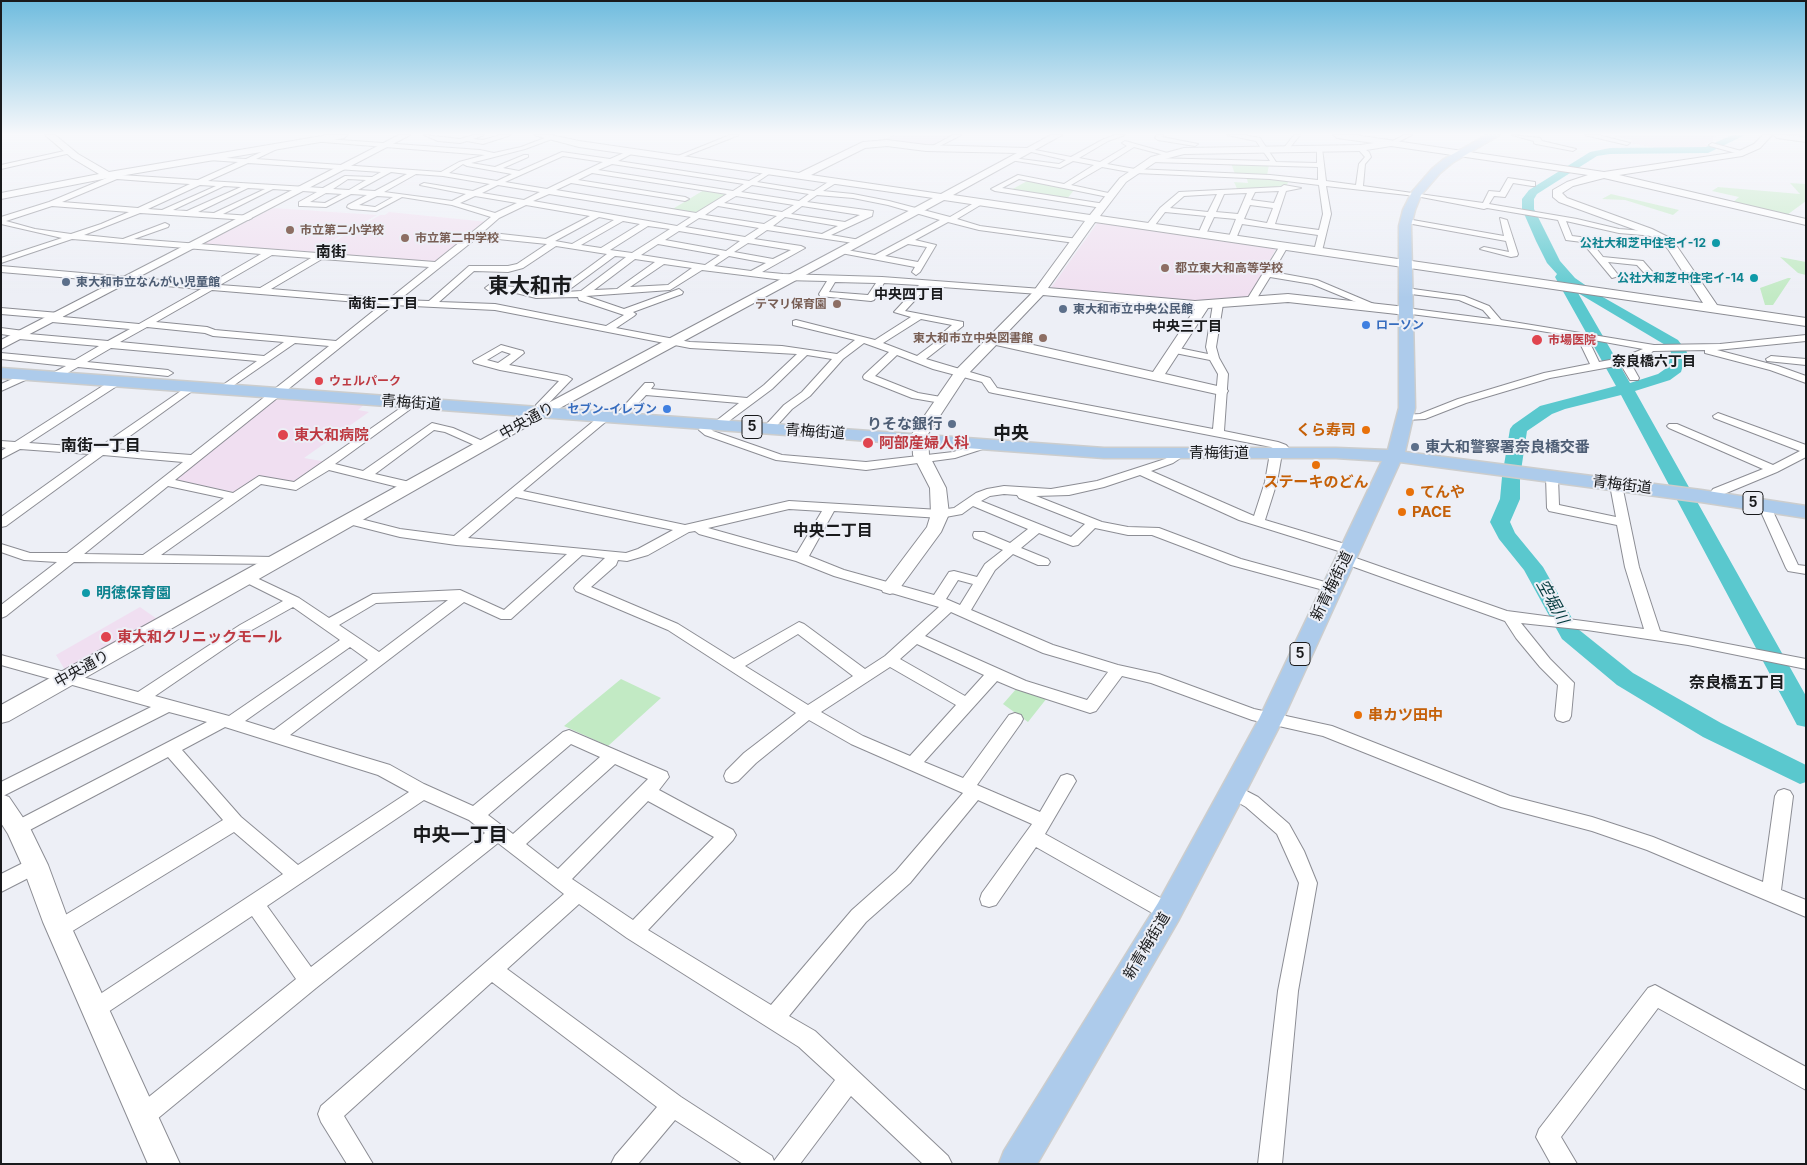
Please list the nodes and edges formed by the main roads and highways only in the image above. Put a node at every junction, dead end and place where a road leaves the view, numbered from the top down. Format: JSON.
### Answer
{"nodes":[{"id":1,"x":1420,"y":189,"type":"edge"},
{"id":2,"x":1,"y":373,"type":"edge"},
{"id":3,"x":1394,"y":456,"type":"junction"},
{"id":4,"x":1806,"y":512,"type":"edge"},
{"id":5,"x":1017,"y":1164,"type":"edge"}],
"edges":[{"from":1,"to":3,"type":"main road","name":"新青梅街道","number":"5"},
{"from":2,"to":3,"type":"main road","name":"青梅街道","number":"5"},
{"from":3,"to":4,"type":"main road","name":"青梅街道","number":"5"},
{"from":3,"to":5,"type":"main road","name":"新青梅街道","number":"5"}]}
